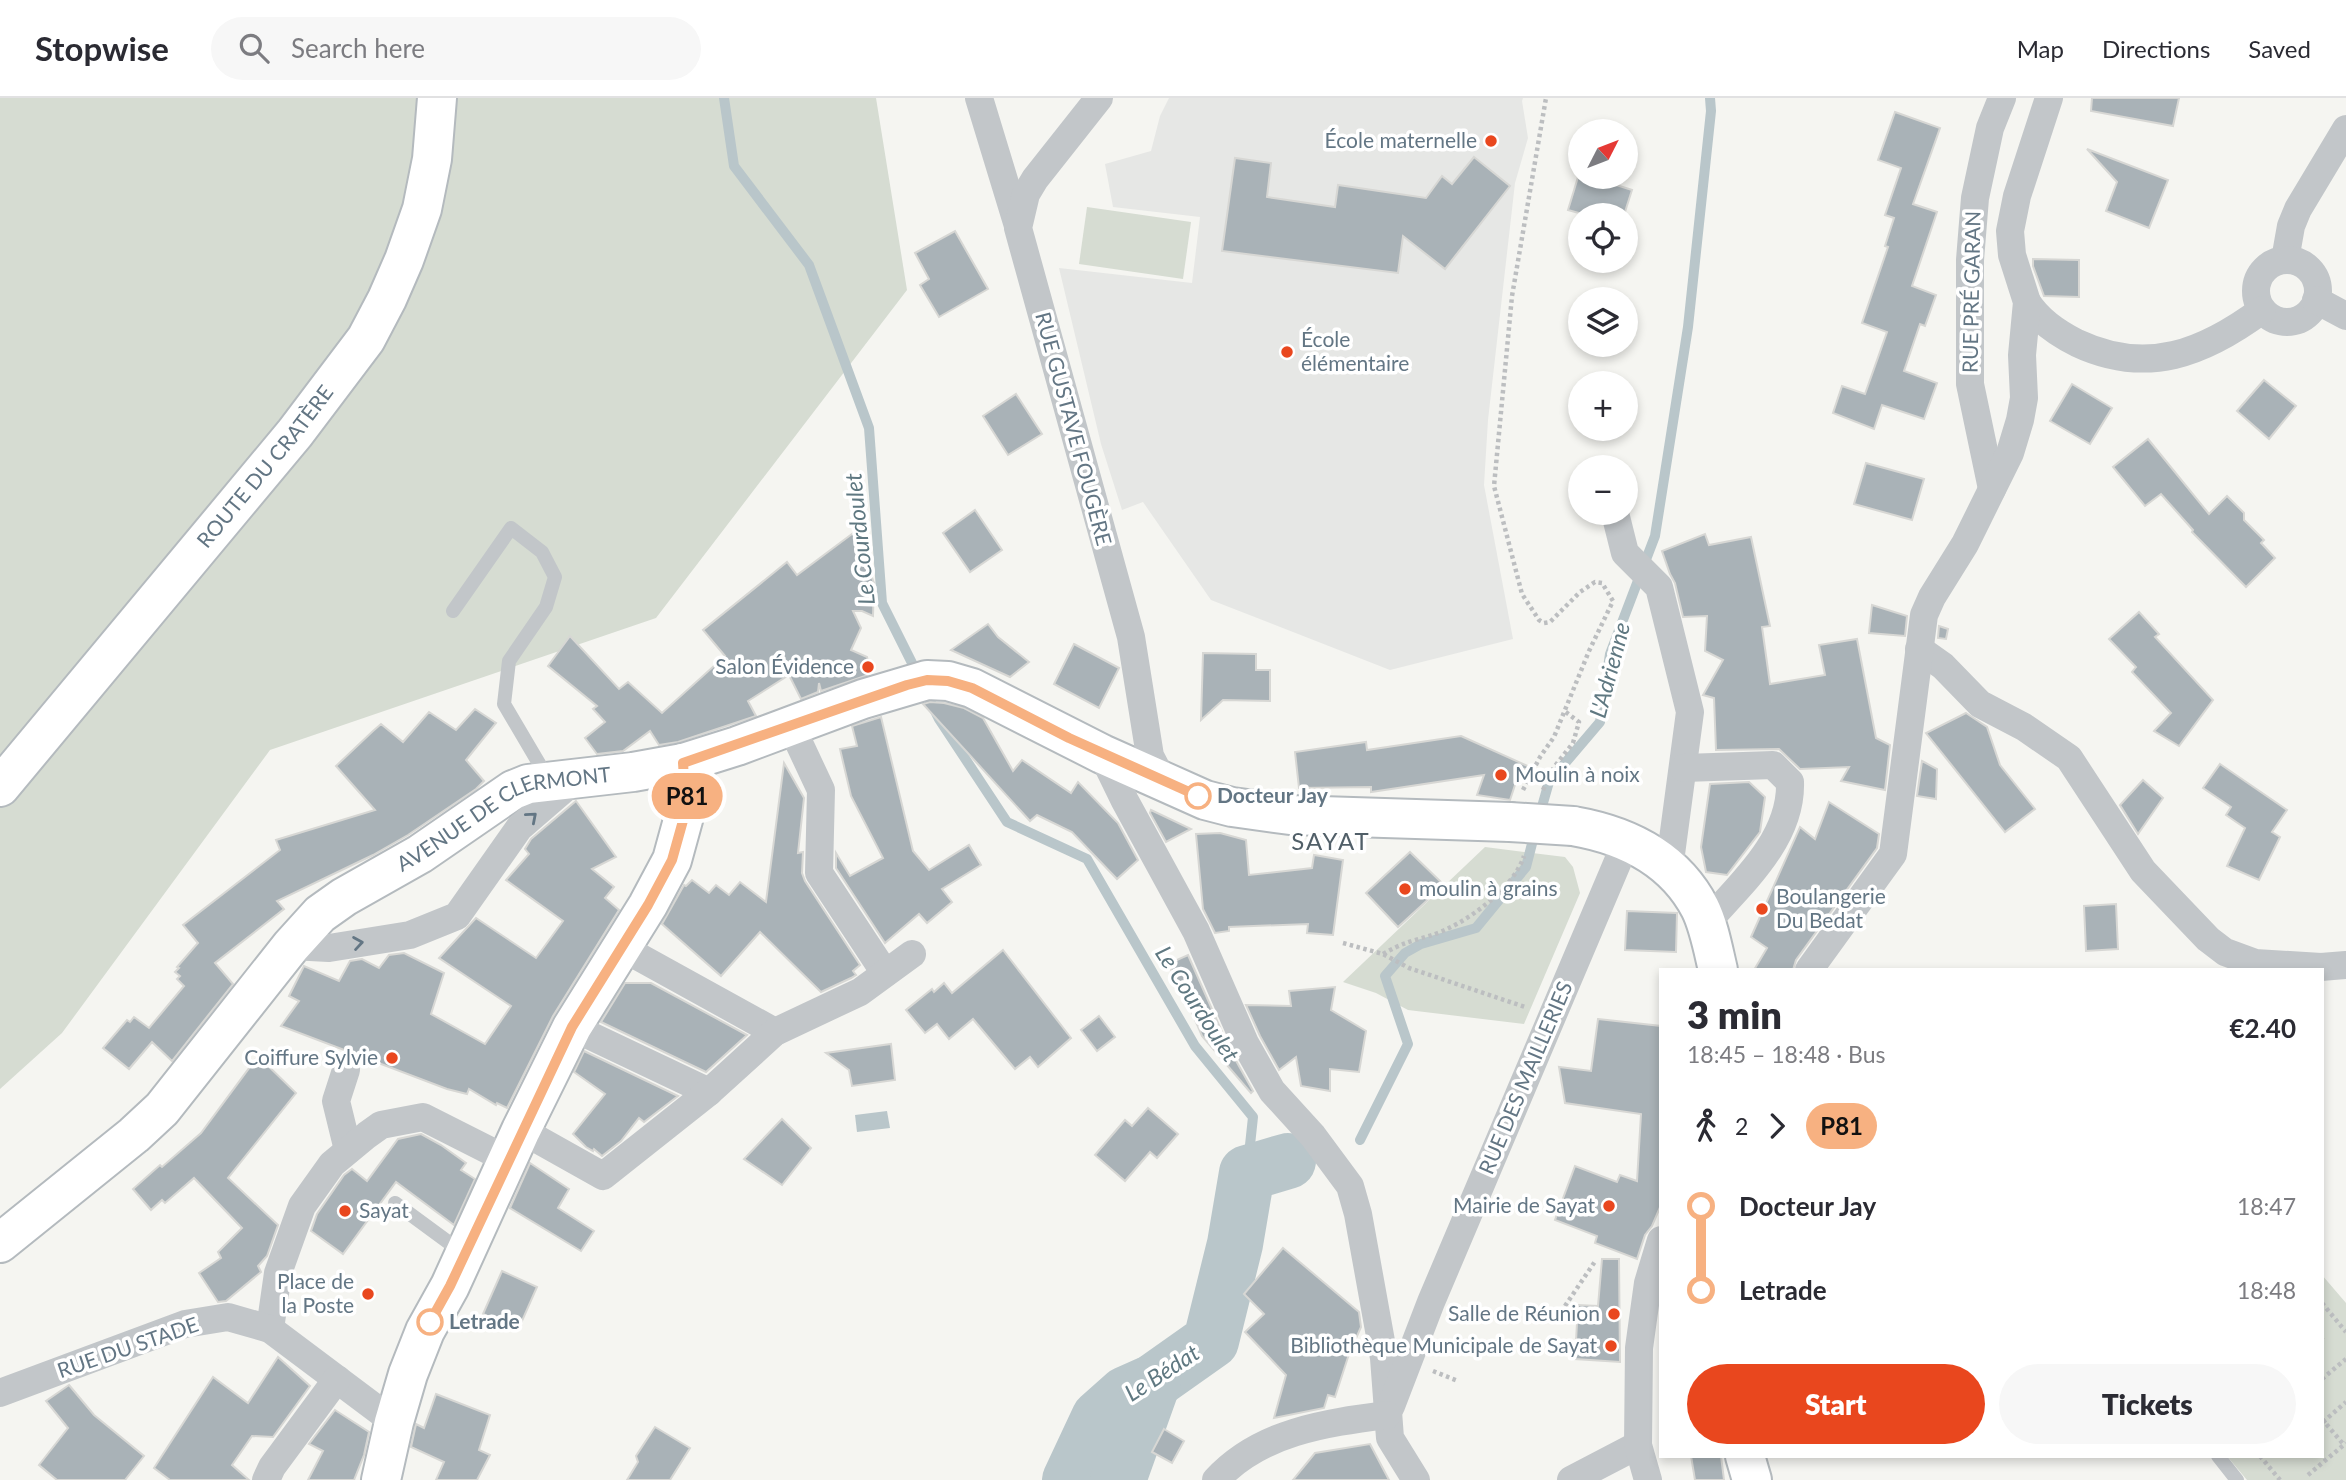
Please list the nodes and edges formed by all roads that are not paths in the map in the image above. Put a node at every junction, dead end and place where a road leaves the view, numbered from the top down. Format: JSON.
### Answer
{"nodes":[{"id":1,"x":437,"y":98,"type":"edge"},
{"id":2,"x":979,"y":98,"type":"edge"},
{"id":3,"x":1099,"y":98,"type":"edge"},
{"id":4,"x":2002,"y":98,"type":"edge"},
{"id":5,"x":2049,"y":98,"type":"edge"},
{"id":6,"x":2346,"y":129,"type":"edge"},
{"id":7,"x":1018,"y":228,"type":"junction"},
{"id":8,"x":2285,"y":260,"type":"junction"},
{"id":9,"x":2316,"y":300,"type":"junction"},
{"id":10,"x":2027,"y":302,"type":"junction"},
{"id":11,"x":2262,"y":310,"type":"junction"},
{"id":12,"x":2346,"y":316,"type":"edge"},
{"id":13,"x":1992,"y":489,"type":"junction"},
{"id":14,"x":1618,"y":525,"type":"edge"},
{"id":15,"x":453,"y":611,"type":"dead end"},
{"id":16,"x":1919,"y":649,"type":"junction"},
{"id":17,"x":791,"y":726,"type":"junction"},
{"id":18,"x":1102,"y":754,"type":"junction"},
{"id":19,"x":683,"y":763,"type":"junction"},
{"id":20,"x":1684,"y":768,"type":"junction"},
{"id":21,"x":563,"y":778,"type":"junction"},
{"id":22,"x":1163,"y":780,"type":"junction"},
{"id":23,"x":0,"y":787,"type":"edge"},
{"id":24,"x":1627,"y":840,"type":"junction"},
{"id":25,"x":1670,"y":869,"type":"junction"},
{"id":26,"x":1706,"y":923,"type":"junction"},
{"id":27,"x":291,"y":946,"type":"junction"},
{"id":28,"x":621,"y":947,"type":"junction"},
{"id":29,"x":912,"y":954,"type":"dead end"},
{"id":30,"x":2346,"y":965,"type":"edge"},
{"id":31,"x":1717,"y":968,"type":"edge"},
{"id":32,"x":1810,"y":968,"type":"edge"},
{"id":33,"x":885,"y":973,"type":"junction"},
{"id":34,"x":572,"y":1027,"type":"junction"},
{"id":35,"x":775,"y":1032,"type":"junction"},
{"id":36,"x":346,"y":1070,"type":"dead end"},
{"id":37,"x":709,"y":1092,"type":"junction"},
{"id":38,"x":515,"y":1145,"type":"junction"},
{"id":39,"x":348,"y":1150,"type":"junction"},
{"id":40,"x":395,"y":1203,"type":"dead end"},
{"id":41,"x":0,"y":1243,"type":"edge"},
{"id":42,"x":1659,"y":1247,"type":"edge"},
{"id":43,"x":465,"y":1253,"type":"junction"},
{"id":44,"x":270,"y":1329,"type":"junction"},
{"id":45,"x":337,"y":1379,"type":"junction"},
{"id":46,"x":0,"y":1393,"type":"edge"},
{"id":47,"x":1387,"y":1415,"type":"junction"},
{"id":48,"x":394,"y":1422,"type":"junction"},
{"id":49,"x":1638,"y":1444,"type":"junction"},
{"id":50,"x":1746,"y":1458,"type":"edge"},
{"id":51,"x":2220,"y":1458,"type":"edge"},
{"id":52,"x":266,"y":1480,"type":"edge"},
{"id":53,"x":381,"y":1480,"type":"edge"},
{"id":54,"x":1216,"y":1480,"type":"edge"},
{"id":55,"x":1416,"y":1480,"type":"edge"},
{"id":56,"x":1571,"y":1480,"type":"edge"},
{"id":57,"x":1648,"y":1480,"type":"edge"},
{"id":58,"x":1752,"y":1480,"type":"edge"},
{"id":59,"x":2238,"y":1480,"type":"edge"}],
"edges":[{"from":1,"to":23,"type":"street","name":"ROUTE DU CRATÈRE"},
{"from":2,"to":7,"type":"street","name":"RUE GUSTAVE FOUGÈRE"},
{"from":3,"to":7,"type":"street"},
{"from":4,"to":13,"type":"street","name":"RUE PRÉ GARAN"},
{"from":5,"to":10,"type":"street"},
{"from":6,"to":8,"type":"street"},
{"from":7,"to":22,"type":"street","name":"RUE GUSTAVE FOUGÈRE"},
{"from":8,"to":9,"type":"street"},
{"from":8,"to":11,"type":"street"},
{"from":9,"to":11,"type":"street"},
{"from":9,"to":12,"type":"street"},
{"from":10,"to":11,"type":"street"},
{"from":10,"to":13,"type":"street"},
{"from":13,"to":16,"type":"street"},
{"from":14,"to":20,"type":"street"},
{"from":15,"to":21,"type":"lane"},
{"from":16,"to":30,"type":"street"},
{"from":16,"to":32,"type":"street"},
{"from":17,"to":18,"type":"street","name":"AVENUE DE CLERMONT"},
{"from":17,"to":19,"type":"street","name":"AVENUE DE CLERMONT"},
{"from":17,"to":33,"type":"street"},
{"from":18,"to":22,"type":"street","name":"AVENUE DE CLERMONT"},
{"from":18,"to":47,"type":"street"},
{"from":19,"to":21,"type":"street","name":"AVENUE DE CLERMONT"},
{"from":19,"to":28,"type":"street"},
{"from":20,"to":25,"type":"street"},
{"from":20,"to":26,"type":"street"},
{"from":21,"to":27,"type":"street","name":"AVENUE DE CLERMONT"},
{"from":27,"to":21,"type":"street","one_way":true},
{"from":22,"to":24,"type":"street","name":"AVENUE DE CLERMONT","bridge":true},
{"from":24,"to":25,"type":"street","name":"AVENUE DE CLERMONT"},
{"from":24,"to":47,"type":"street","name":"RUE DES MAILLERIES"},
{"from":25,"to":26,"type":"street","name":"AVENUE DE CLERMONT"},
{"from":26,"to":31,"type":"street","name":"AVENUE DE CLERMONT"},
{"from":27,"to":41,"type":"street","name":"AVENUE DE CLERMONT"},
{"from":28,"to":34,"type":"street"},
{"from":28,"to":35,"type":"street"},
{"from":29,"to":33,"type":"street"},
{"from":33,"to":35,"type":"street"},
{"from":34,"to":37,"type":"street"},
{"from":34,"to":38,"type":"street"},
{"from":35,"to":37,"type":"street"},
{"from":36,"to":39,"type":"street"},
{"from":37,"to":38,"type":"street"},
{"from":38,"to":39,"type":"street"},
{"from":38,"to":43,"type":"street"},
{"from":39,"to":44,"type":"street"},
{"from":40,"to":43,"type":"lane"},
{"from":42,"to":49,"type":"street"},
{"from":43,"to":48,"type":"street"},
{"from":44,"to":45,"type":"street","name":"RUE DU STADE"},
{"from":44,"to":46,"type":"street","name":"RUE DU STADE"},
{"from":45,"to":48,"type":"street","name":"RUE DU STADE"},
{"from":45,"to":52,"type":"street"},
{"from":47,"to":54,"type":"street"},
{"from":47,"to":55,"type":"street"},
{"from":48,"to":53,"type":"street"},
{"from":49,"to":56,"type":"street"},
{"from":49,"to":57,"type":"street"},
{"from":50,"to":58,"type":"street"},
{"from":51,"to":59,"type":"lane"}]}
